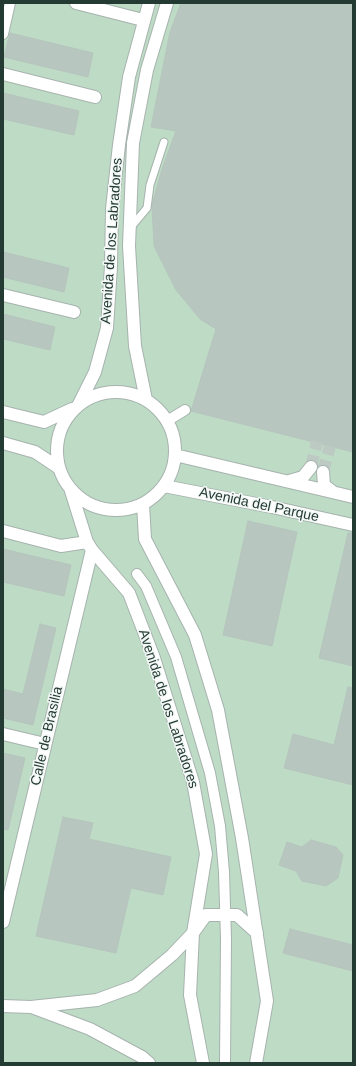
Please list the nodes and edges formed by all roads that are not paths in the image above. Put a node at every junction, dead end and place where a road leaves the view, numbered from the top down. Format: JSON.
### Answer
{"nodes":[{"id":1,"x":10,"y":3,"type":"edge"},
{"id":2,"x":76,"y":3,"type":"edge"},
{"id":3,"x":149,"y":3,"type":"edge"},
{"id":4,"x":167,"y":3,"type":"edge"},
{"id":5,"x":143,"y":20,"type":"junction"},
{"id":6,"x":3,"y":34,"type":"edge"},
{"id":7,"x":3,"y":74,"type":"edge"},
{"id":8,"x":95,"y":97,"type":"dead end"},
{"id":9,"x":164,"y":142,"type":"dead end"},
{"id":10,"x":129,"y":229,"type":"junction"},
{"id":11,"x":3,"y":295,"type":"edge"},
{"id":12,"x":74,"y":312,"type":"dead end"},
{"id":13,"x":146,"y":400,"type":"junction"},
{"id":14,"x":77,"y":406,"type":"junction"},
{"id":15,"x":186,"y":410,"type":"dead end"},
{"id":16,"x":3,"y":412,"type":"edge"},
{"id":17,"x":167,"y":421,"type":"junction"},
{"id":18,"x":3,"y":442,"type":"edge"},
{"id":19,"x":175,"y":455,"type":"junction"},
{"id":20,"x":311,"y":467,"type":"tunnel mouth"},
{"id":21,"x":59,"y":468,"type":"junction"},
{"id":22,"x":323,"y":472,"type":"tunnel mouth"},
{"id":23,"x":288,"y":481,"type":"junction"},
{"id":24,"x":164,"y":486,"type":"junction"},
{"id":25,"x":72,"y":491,"type":"junction"},
{"id":26,"x":333,"y":492,"type":"junction"},
{"id":27,"x":353,"y":497,"type":"edge"},
{"id":28,"x":143,"y":504,"type":"junction"},
{"id":29,"x":353,"y":525,"type":"edge"},
{"id":30,"x":3,"y":531,"type":"edge"},
{"id":31,"x":90,"y":546,"type":"junction"},
{"id":32,"x":137,"y":574,"type":"dead end"},
{"id":33,"x":3,"y":734,"type":"edge"},
{"id":34,"x":45,"y":744,"type":"junction"},
{"id":35,"x":225,"y":915,"type":"junction"},
{"id":36,"x":3,"y":918,"type":"edge"},
{"id":37,"x":192,"y":933,"type":"junction"},
{"id":38,"x":258,"y":933,"type":"junction"},
{"id":39,"x":3,"y":1006,"type":"edge"},
{"id":40,"x":31,"y":1007,"type":"junction"},
{"id":41,"x":149,"y":1063,"type":"edge"},
{"id":42,"x":203,"y":1063,"type":"edge"},
{"id":43,"x":225,"y":1063,"type":"edge"},
{"id":44,"x":256,"y":1063,"type":"edge"}],
"edges":[{"from":1,"to":6,"type":"street"},
{"from":2,"to":5,"type":"street"},
{"from":3,"to":5,"type":"street","name":"Avenida de los Labradores"},
{"from":4,"to":10,"type":"street","name":"Avenida de los Labradores"},
{"from":5,"to":14,"type":"street","name":"Avenida de los Labradores"},
{"from":7,"to":8,"type":"street"},
{"from":9,"to":10,"type":"lane"},
{"from":10,"to":13,"type":"street","name":"Avenida de los Labradores"},
{"from":11,"to":12,"type":"street"},
{"from":13,"to":14,"type":"street"},
{"from":13,"to":17,"type":"street"},
{"from":14,"to":16,"type":"street"},
{"from":14,"to":21,"type":"street"},
{"from":15,"to":17,"type":"street"},
{"from":17,"to":19,"type":"street"},
{"from":18,"to":21,"type":"street"},
{"from":19,"to":23,"type":"street","name":"Avenida del Parque"},
{"from":19,"to":24,"type":"street"},
{"from":20,"to":23,"type":"street"},
{"from":21,"to":25,"type":"street"},
{"from":22,"to":26,"type":"street"},
{"from":23,"to":26,"type":"street","name":"Avenida del Parque"},
{"from":24,"to":28,"type":"street"},
{"from":24,"to":29,"type":"street","name":"Avenida del Parque"},
{"from":25,"to":28,"type":"street"},
{"from":25,"to":31,"type":"street","name":"Avenida de los Labradores"},
{"from":26,"to":27,"type":"street","name":"Avenida del Parque"},
{"from":28,"to":38,"type":"street"},
{"from":30,"to":31,"type":"street"},
{"from":31,"to":34,"type":"street","name":"Calle de Brasilia"},
{"from":31,"to":37,"type":"street","name":"Avenida de los Labradores"},
{"from":32,"to":35,"type":"street"},
{"from":33,"to":34,"type":"street"},
{"from":34,"to":36,"type":"street","name":"Calle de Brasilia"},
{"from":35,"to":37,"type":"street"},
{"from":35,"to":38,"type":"street"},
{"from":35,"to":43,"type":"street"},
{"from":37,"to":40,"type":"street"},
{"from":37,"to":42,"type":"street","name":"Avenida de los Labradores"},
{"from":38,"to":44,"type":"street"},
{"from":39,"to":40,"type":"street"},
{"from":40,"to":41,"type":"street"}]}
